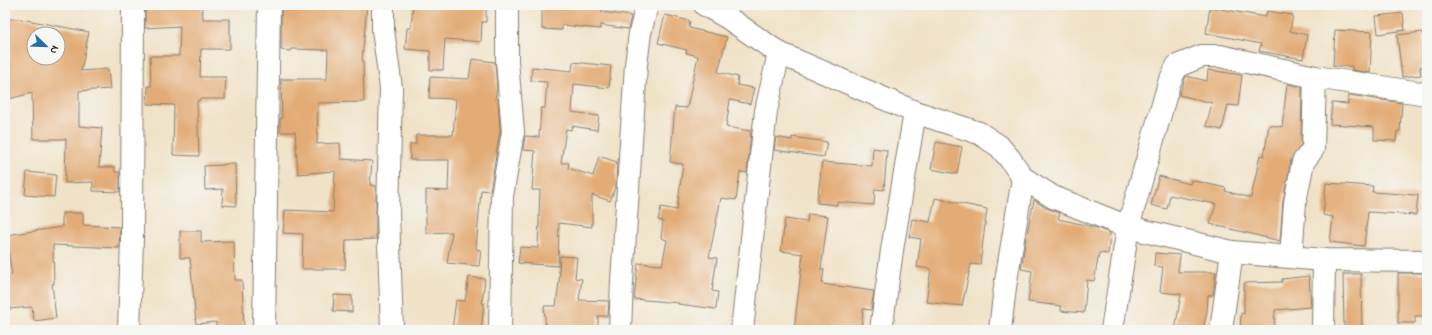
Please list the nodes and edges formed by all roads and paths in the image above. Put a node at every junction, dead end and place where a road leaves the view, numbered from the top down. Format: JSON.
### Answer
{"nodes":[{"id":1,"x":133,"y":5,"type":"edge"},
{"id":2,"x":269,"y":5,"type":"edge"},
{"id":3,"x":383,"y":5,"type":"edge"},
{"id":4,"x":507,"y":5,"type":"edge"},
{"id":5,"x":647,"y":5,"type":"edge"},
{"id":6,"x":705,"y":5,"type":"edge"},
{"id":7,"x":779,"y":53,"type":"junction"},
{"id":8,"x":1315,"y":77,"type":"junction"},
{"id":9,"x":1427,"y":94,"type":"edge"},
{"id":10,"x":915,"y":112,"type":"junction"},
{"id":11,"x":1024,"y":178,"type":"junction"},
{"id":12,"x":1128,"y":227,"type":"junction"},
{"id":13,"x":1232,"y":252,"type":"junction"},
{"id":14,"x":1291,"y":257,"type":"junction"},
{"id":15,"x":1324,"y":260,"type":"junction"},
{"id":16,"x":1427,"y":261,"type":"edge"},
{"id":17,"x":129,"y":330,"type":"edge"},
{"id":18,"x":264,"y":330,"type":"edge"},
{"id":19,"x":392,"y":330,"type":"edge"},
{"id":20,"x":500,"y":330,"type":"edge"},
{"id":21,"x":620,"y":330,"type":"edge"},
{"id":22,"x":742,"y":330,"type":"edge"},
{"id":23,"x":880,"y":330,"type":"edge"},
{"id":24,"x":1000,"y":330,"type":"edge"},
{"id":25,"x":1112,"y":330,"type":"edge"},
{"id":26,"x":1221,"y":330,"type":"edge"},
{"id":27,"x":1323,"y":330,"type":"edge"}],
"edges":[{"from":1,"to":17,"type":"street"},
{"from":2,"to":18,"type":"street"},
{"from":3,"to":19,"type":"street"},
{"from":4,"to":20,"type":"street"},
{"from":5,"to":21,"type":"street"},
{"from":6,"to":7,"type":"street"},
{"from":7,"to":10,"type":"street"},
{"from":7,"to":22,"type":"street"},
{"from":8,"to":9,"type":"street"},
{"from":8,"to":12,"type":"street"},
{"from":8,"to":14,"type":"street"},
{"from":10,"to":11,"type":"street"},
{"from":10,"to":23,"type":"street"},
{"from":11,"to":12,"type":"street"},
{"from":11,"to":24,"type":"street"},
{"from":12,"to":13,"type":"street"},
{"from":12,"to":25,"type":"street"},
{"from":13,"to":14,"type":"street"},
{"from":13,"to":26,"type":"street"},
{"from":14,"to":15,"type":"street"},
{"from":15,"to":16,"type":"street"},
{"from":15,"to":27,"type":"street"}]}
